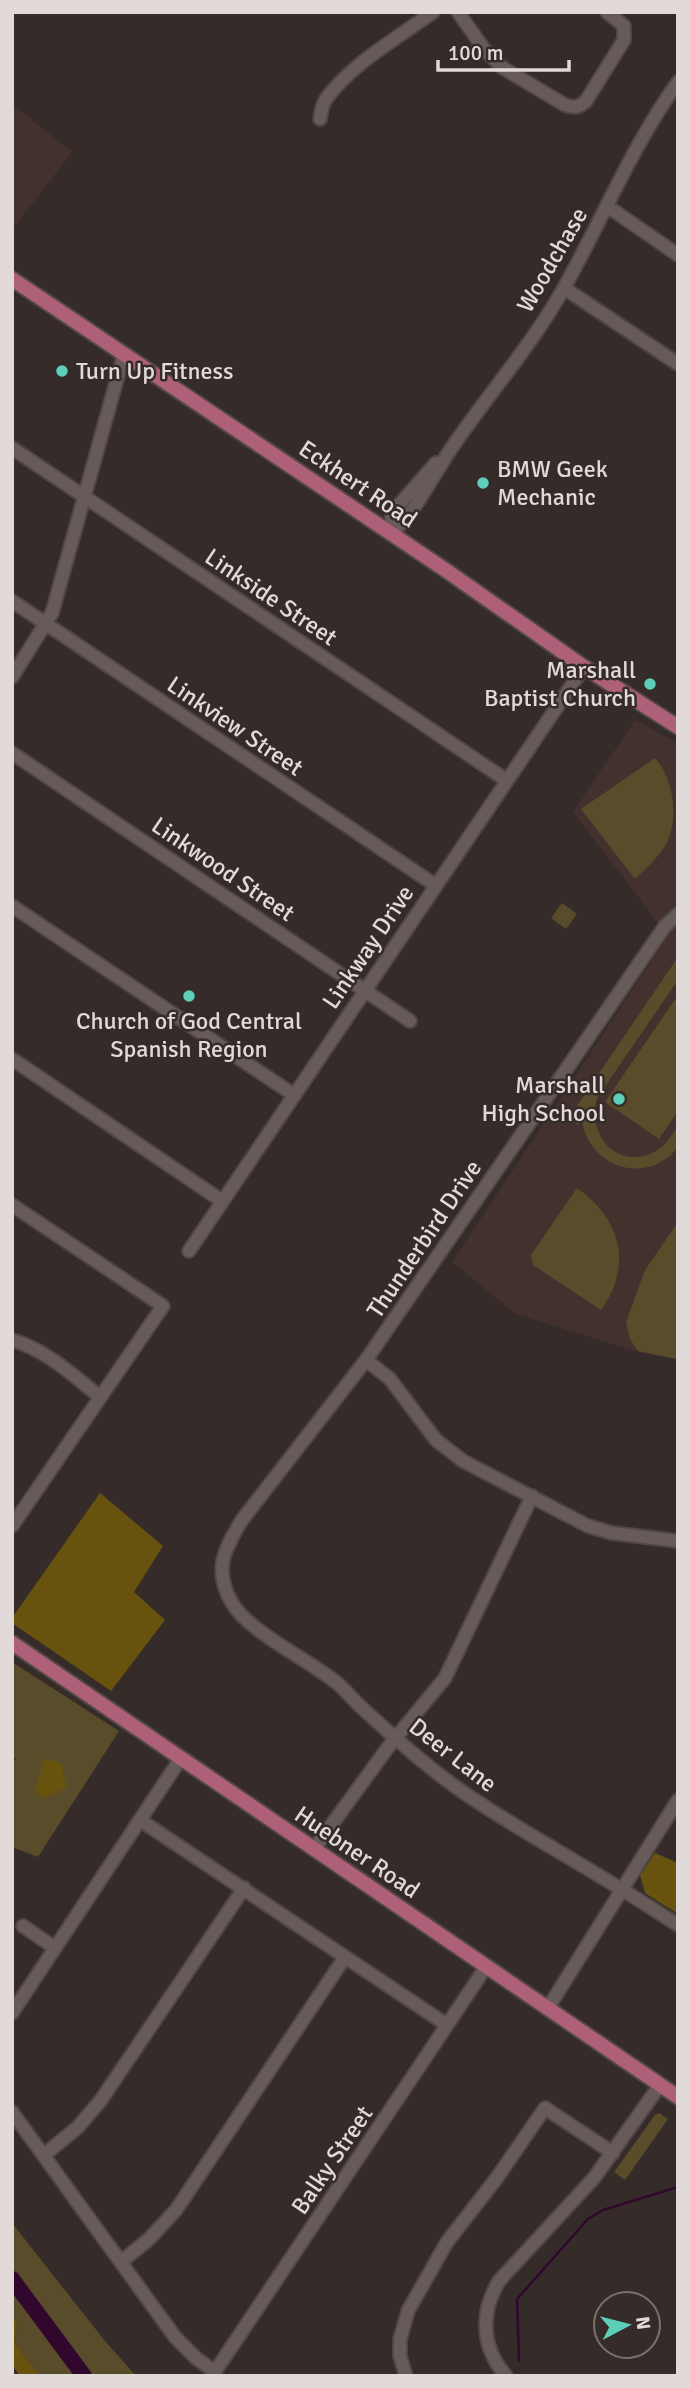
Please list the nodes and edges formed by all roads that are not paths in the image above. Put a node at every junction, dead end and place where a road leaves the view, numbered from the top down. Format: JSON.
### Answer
{"nodes":[{"id":1,"x":433,"y":12,"type":"edge"},
{"id":2,"x":458,"y":12,"type":"edge"},
{"id":3,"x":607,"y":12,"type":"edge"},
{"id":4,"x":678,"y":82,"type":"edge"},
{"id":5,"x":320,"y":120,"type":"dead end"},
{"id":6,"x":607,"y":206,"type":"junction"},
{"id":7,"x":678,"y":255,"type":"edge"},
{"id":8,"x":12,"y":279,"type":"edge"},
{"id":9,"x":564,"y":288,"type":"junction"},
{"id":10,"x":124,"y":354,"type":"junction"},
{"id":11,"x":678,"y":364,"type":"edge"},
{"id":12,"x":12,"y":448,"type":"edge"},
{"id":13,"x":84,"y":497,"type":"junction"},
{"id":14,"x":391,"y":534,"type":"junction"},
{"id":15,"x":12,"y":601,"type":"edge"},
{"id":16,"x":45,"y":624,"type":"junction"},
{"id":17,"x":584,"y":667,"type":"junction"},
{"id":18,"x":12,"y":677,"type":"edge"},
{"id":19,"x":678,"y":727,"type":"edge"},
{"id":20,"x":12,"y":752,"type":"edge"},
{"id":21,"x":506,"y":780,"type":"junction"},
{"id":22,"x":435,"y":885,"type":"junction"},
{"id":23,"x":12,"y":906,"type":"edge"},
{"id":24,"x":678,"y":914,"type":"edge"},
{"id":25,"x":364,"y":990,"type":"junction"},
{"id":26,"x":410,"y":1021,"type":"dead end"},
{"id":27,"x":12,"y":1059,"type":"edge"},
{"id":28,"x":294,"y":1095,"type":"junction"},
{"id":29,"x":222,"y":1201,"type":"junction"},
{"id":30,"x":12,"y":1205,"type":"edge"},
{"id":31,"x":189,"y":1251,"type":"dead end"},
{"id":32,"x":12,"y":1340,"type":"edge"},
{"id":33,"x":366,"y":1360,"type":"junction"},
{"id":34,"x":100,"y":1397,"type":"junction"},
{"id":35,"x":532,"y":1496,"type":"junction"},
{"id":36,"x":12,"y":1526,"type":"edge"},
{"id":37,"x":678,"y":1541,"type":"edge"},
{"id":38,"x":226,"y":1591,"type":"joint"},
{"id":39,"x":12,"y":1643,"type":"edge"},
{"id":40,"x":396,"y":1738,"type":"junction"},
{"id":41,"x":181,"y":1758,"type":"junction"},
{"id":42,"x":678,"y":1800,"type":"edge"},
{"id":43,"x":140,"y":1820,"type":"junction"},
{"id":44,"x":314,"y":1849,"type":"junction"},
{"id":45,"x":244,"y":1888,"type":"junction"},
{"id":46,"x":622,"y":1889,"type":"junction"},
{"id":47,"x":23,"y":1926,"type":"dead end"},
{"id":48,"x":678,"y":1926,"type":"edge"},
{"id":49,"x":55,"y":1948,"type":"junction"},
{"id":50,"x":345,"y":1957,"type":"junction"},
{"id":51,"x":486,"y":1967,"type":"junction"},
{"id":52,"x":548,"y":2008,"type":"junction"},
{"id":53,"x":12,"y":2013,"type":"edge"},
{"id":54,"x":447,"y":2025,"type":"junction"},
{"id":55,"x":660,"y":2085,"type":"junction"},
{"id":56,"x":678,"y":2097,"type":"edge"},
{"id":57,"x":12,"y":2112,"type":"edge"},
{"id":58,"x":612,"y":2153,"type":"junction"},
{"id":59,"x":44,"y":2155,"type":"junction"},
{"id":60,"x":121,"y":2262,"type":"junction"},
{"id":61,"x":213,"y":2374,"type":"edge"},
{"id":62,"x":405,"y":2376,"type":"edge"},
{"id":63,"x":506,"y":2376,"type":"edge"}],
"edges":[{"from":1,"to":5,"type":"street"},
{"from":2,"to":3,"type":"street"},
{"from":4,"to":6,"type":"street","name":"Woodchase"},
{"from":6,"to":7,"type":"street"},
{"from":6,"to":9,"type":"street","name":"Woodchase"},
{"from":8,"to":10,"type":"main road","name":"Eckhert Road"},
{"from":9,"to":11,"type":"street"},
{"from":9,"to":14,"type":"street","name":"Woodchase"},
{"from":10,"to":13,"type":"street"},
{"from":10,"to":14,"type":"main road","name":"Eckhert Road"},
{"from":12,"to":13,"type":"street","name":"Linkside Street"},
{"from":13,"to":16,"type":"street"},
{"from":13,"to":21,"type":"street","name":"Linkside Street"},
{"from":14,"to":17,"type":"main road","name":"Eckhert Road"},
{"from":15,"to":16,"type":"street","name":"Linkview Street"},
{"from":16,"to":18,"type":"street"},
{"from":16,"to":22,"type":"street","name":"Linkview Street"},
{"from":17,"to":19,"type":"main road","name":"Eckhert Road"},
{"from":17,"to":21,"type":"street","name":"Linkway Drive"},
{"from":20,"to":25,"type":"street","name":"Linkwood Street"},
{"from":21,"to":22,"type":"street","name":"Linkway Drive"},
{"from":22,"to":25,"type":"street","name":"Linkway Drive"},
{"from":23,"to":28,"type":"street"},
{"from":24,"to":33,"type":"street","name":"Thunderbird Drive"},
{"from":25,"to":26,"type":"street","name":"Linkwood Street"},
{"from":25,"to":28,"type":"street","name":"Linkway Drive"},
{"from":27,"to":29,"type":"street"},
{"from":28,"to":29,"type":"street","name":"Linkway Drive"},
{"from":29,"to":31,"type":"street","name":"Linkway Drive"},
{"from":30,"to":34,"type":"street"},
{"from":32,"to":34,"type":"street"},
{"from":33,"to":35,"type":"street"},
{"from":33,"to":38,"type":"street","name":"Thunderbird Drive"},
{"from":34,"to":36,"type":"street"},
{"from":35,"to":37,"type":"street"},
{"from":35,"to":40,"type":"street"},
{"from":38,"to":40,"type":"street","name":"Deer Lane"},
{"from":39,"to":41,"type":"main road","name":"Huebner Road"},
{"from":40,"to":44,"type":"street"},
{"from":40,"to":46,"type":"street","name":"Deer Lane"},
{"from":41,"to":43,"type":"street"},
{"from":41,"to":44,"type":"main road","name":"Huebner Road"},
{"from":42,"to":46,"type":"street"},
{"from":43,"to":45,"type":"street"},
{"from":43,"to":49,"type":"street"},
{"from":44,"to":51,"type":"main road","name":"Huebner Road"},
{"from":45,"to":50,"type":"street"},
{"from":45,"to":59,"type":"street"},
{"from":46,"to":48,"type":"street","name":"Deer Lane"},
{"from":46,"to":52,"type":"street"},
{"from":47,"to":49,"type":"street"},
{"from":49,"to":53,"type":"street"},
{"from":50,"to":54,"type":"street"},
{"from":50,"to":60,"type":"street"},
{"from":51,"to":52,"type":"main road","name":"Huebner Road"},
{"from":51,"to":54,"type":"street","name":"Balky Street"},
{"from":52,"to":55,"type":"main road","name":"Huebner Road"},
{"from":54,"to":61,"type":"street","name":"Balky Street"},
{"from":55,"to":56,"type":"main road","name":"Huebner Road"},
{"from":55,"to":58,"type":"street"},
{"from":57,"to":59,"type":"street"},
{"from":58,"to":62,"type":"street"},
{"from":58,"to":63,"type":"street"},
{"from":59,"to":60,"type":"street"},
{"from":60,"to":61,"type":"street"}]}
